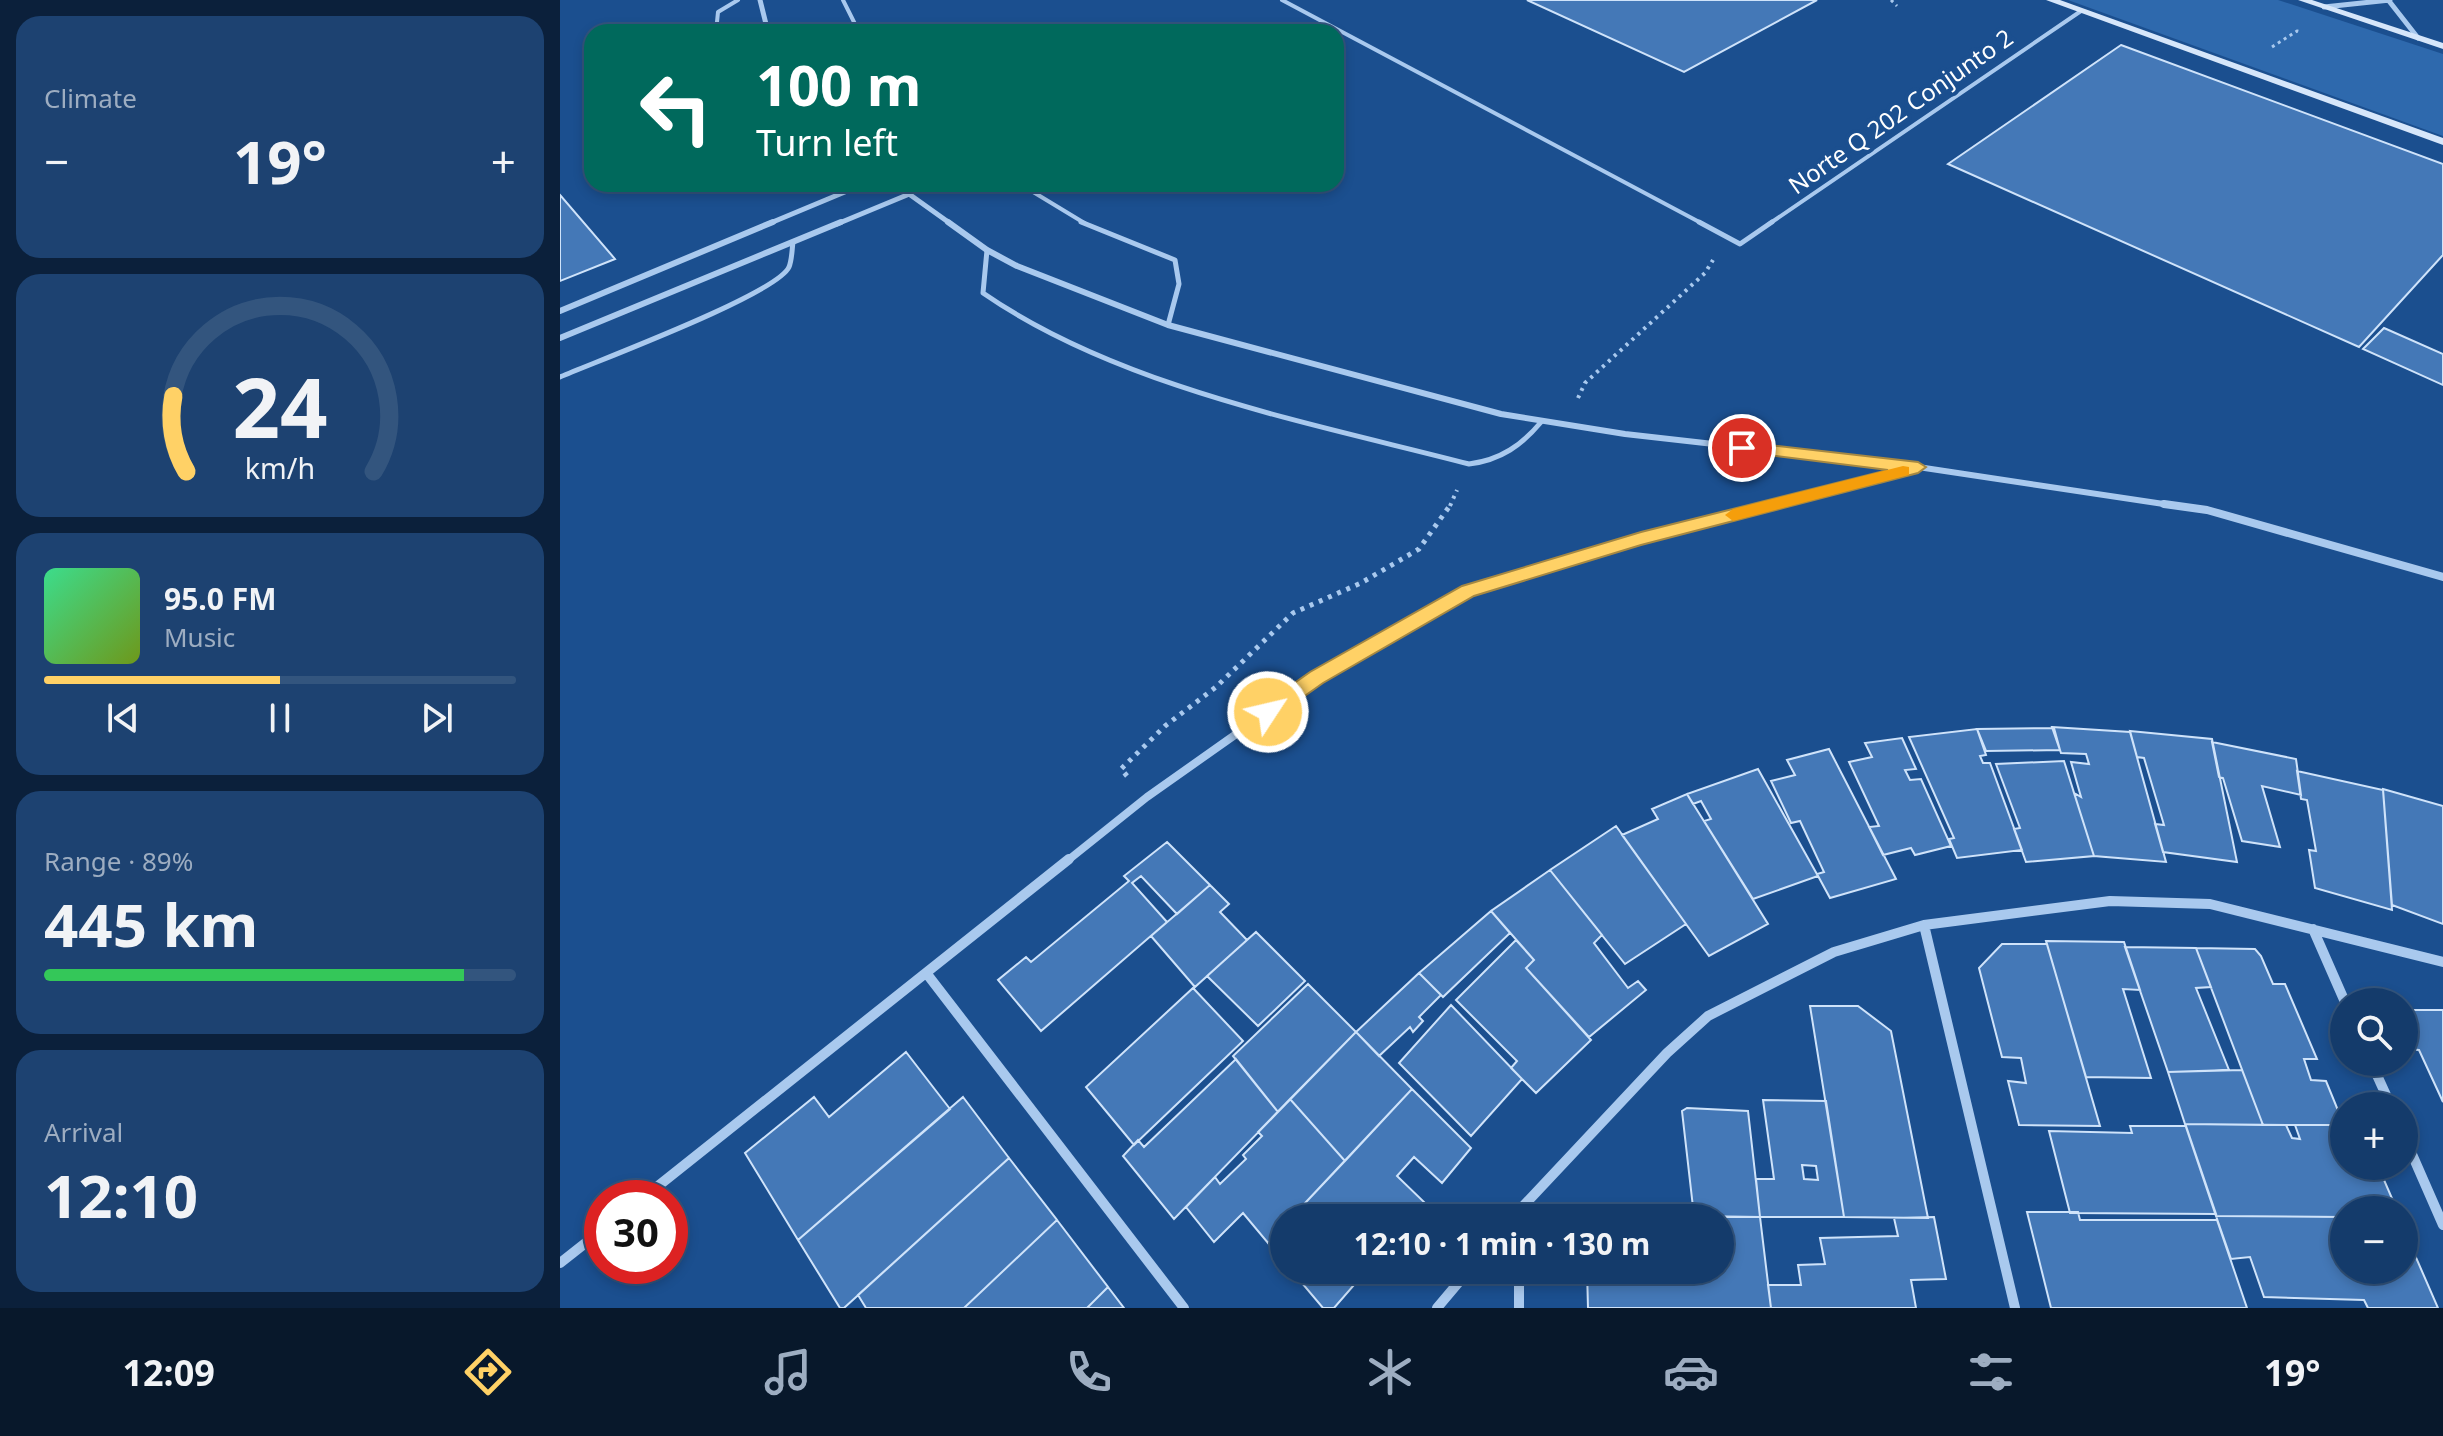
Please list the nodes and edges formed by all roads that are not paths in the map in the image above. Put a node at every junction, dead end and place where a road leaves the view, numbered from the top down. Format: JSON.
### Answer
{"nodes":[{"id":1,"x":738,"y":0,"type":"edge"},
{"id":2,"x":760,"y":0,"type":"edge"},
{"id":3,"x":843,"y":0,"type":"edge"},
{"id":4,"x":1282,"y":0,"type":"edge"},
{"id":5,"x":2051,"y":0,"type":"edge"},
{"id":6,"x":2303,"y":0,"type":"edge"},
{"id":7,"x":2390,"y":0,"type":"edge"},
{"id":8,"x":2324,"y":7,"type":"junction"},
{"id":9,"x":2081,"y":11,"type":"junction"},
{"id":10,"x":717,"y":24,"type":"edge"},
{"id":11,"x":766,"y":24,"type":"edge"},
{"id":12,"x":855,"y":24,"type":"edge"},
{"id":13,"x":1327,"y":24,"type":"edge"},
{"id":14,"x":1344,"y":33,"type":"edge"},
{"id":15,"x":2418,"y":38,"type":"junction"},
{"id":16,"x":2443,"y":46,"type":"edge"},
{"id":17,"x":2443,"y":142,"type":"edge"},
{"id":18,"x":845,"y":192,"type":"edge"},
{"id":19,"x":904,"y":192,"type":"edge"},
{"id":20,"x":1033,"y":192,"type":"edge"},
{"id":21,"x":907,"y":195,"type":"junction"},
{"id":22,"x":793,"y":242,"type":"junction"},
{"id":23,"x":987,"y":250,"type":"junction"},
{"id":24,"x":560,"y":311,"type":"edge"},
{"id":25,"x":1168,"y":325,"type":"junction"},
{"id":26,"x":560,"y":338,"type":"edge"},
{"id":27,"x":560,"y":377,"type":"edge"},
{"id":28,"x":1542,"y":421,"type":"junction"},
{"id":29,"x":1918,"y":467,"type":"junction"},
{"id":30,"x":2443,"y":577,"type":"edge"},
{"id":31,"x":1924,"y":925,"type":"junction"},
{"id":32,"x":2313,"y":929,"type":"junction"},
{"id":33,"x":2443,"y":962,"type":"edge"},
{"id":34,"x":927,"y":974,"type":"junction"},
{"id":35,"x":2339,"y":988,"type":"edge"},
{"id":36,"x":2418,"y":1168,"type":"edge"},
{"id":37,"x":666,"y":1180,"type":"edge"},
{"id":38,"x":1527,"y":1204,"type":"edge"},
{"id":39,"x":2443,"y":1225,"type":"edge"},
{"id":40,"x":584,"y":1244,"type":"edge"},
{"id":41,"x":560,"y":1263,"type":"edge"},
{"id":42,"x":1457,"y":1284,"type":"edge"},
{"id":43,"x":1519,"y":1284,"type":"edge"},
{"id":44,"x":1184,"y":1308,"type":"edge"},
{"id":45,"x":1437,"y":1308,"type":"edge"},
{"id":46,"x":1519,"y":1308,"type":"edge"},
{"id":47,"x":2015,"y":1308,"type":"edge"}],
"edges":[{"from":1,"to":10,"type":"lane"},
{"from":2,"to":11,"type":"street"},
{"from":3,"to":12,"type":"lane"},
{"from":4,"to":13,"type":"lane","name":"Norte Q 202 Conjunto 2"},
{"from":5,"to":9,"type":"main road"},
{"from":6,"to":8,"type":"main road"},
{"from":7,"to":8,"type":"street"},
{"from":7,"to":15,"type":"street"},
{"from":8,"to":15,"type":"main road"},
{"from":9,"to":14,"type":"lane","name":"Norte Q 202 Conjunto 2"},
{"from":9,"to":17,"type":"main road"},
{"from":15,"to":16,"type":"main road"},
{"from":18,"to":24,"type":"street"},
{"from":19,"to":21,"type":"street"},
{"from":20,"to":25,"type":"lane"},
{"from":21,"to":22,"type":"street"},
{"from":21,"to":23,"type":"street"},
{"from":22,"to":26,"type":"street"},
{"from":22,"to":27,"type":"lane"},
{"from":23,"to":25,"type":"street"},
{"from":23,"to":28,"type":"lane"},
{"from":25,"to":28,"type":"street"},
{"from":28,"to":29,"type":"street"},
{"from":29,"to":30,"type":"street"},
{"from":29,"to":34,"type":"street"},
{"from":31,"to":32,"type":"street"},
{"from":31,"to":38,"type":"street"},
{"from":31,"to":47,"type":"street"},
{"from":32,"to":33,"type":"street"},
{"from":32,"to":35,"type":"street"},
{"from":34,"to":37,"type":"street"},
{"from":34,"to":44,"type":"street"},
{"from":36,"to":39,"type":"street"},
{"from":40,"to":41,"type":"street"},
{"from":42,"to":45,"type":"street"},
{"from":43,"to":46,"type":"street"}]}
